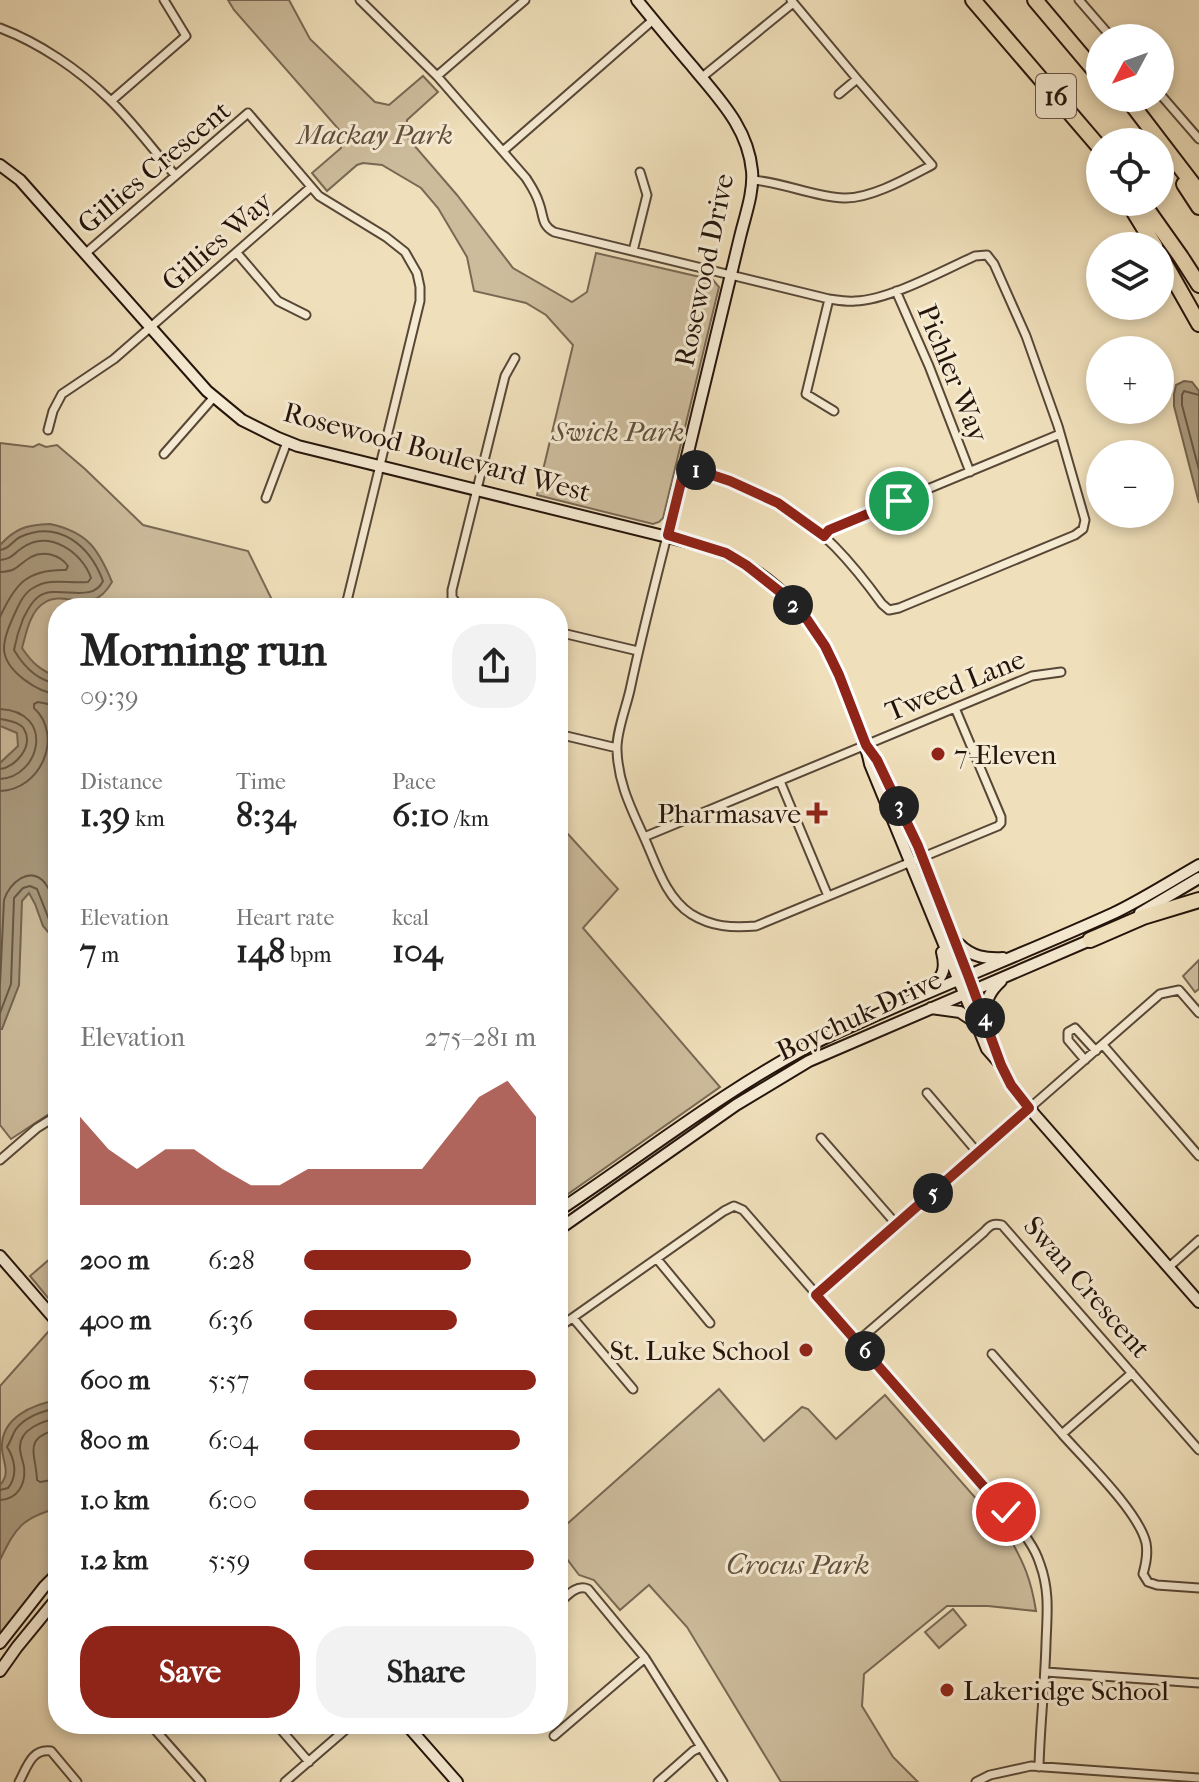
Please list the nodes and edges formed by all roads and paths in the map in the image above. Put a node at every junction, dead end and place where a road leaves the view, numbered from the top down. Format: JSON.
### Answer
{"nodes":[{"id":1,"x":164,"y":0,"type":"edge"},
{"id":2,"x":360,"y":0,"type":"edge"},
{"id":3,"x":525,"y":0,"type":"edge"},
{"id":4,"x":637,"y":0,"type":"edge"},
{"id":5,"x":973,"y":0,"type":"edge"},
{"id":6,"x":1035,"y":0,"type":"edge"},
{"id":7,"x":1079,"y":0,"type":"edge"},
{"id":8,"x":792,"y":1,"type":"edge"},
{"id":9,"x":1049,"y":16,"type":"junction"},
{"id":10,"x":653,"y":20,"type":"junction"},
{"id":11,"x":1100,"y":24,"type":"edge"},
{"id":12,"x":0,"y":28,"type":"edge"},
{"id":13,"x":1012,"y":45,"type":"junction"},
{"id":14,"x":1086,"y":54,"type":"edge"},
{"id":15,"x":1086,"y":60,"type":"edge"},
{"id":16,"x":437,"y":76,"type":"junction"},
{"id":17,"x":701,"y":78,"type":"junction"},
{"id":18,"x":857,"y":79,"type":"junction"},
{"id":19,"x":839,"y":94,"type":"dead end"},
{"id":20,"x":111,"y":101,"type":"junction"},
{"id":21,"x":1174,"y":110,"type":"edge"},
{"id":22,"x":1129,"y":112,"type":"edge"},
{"id":23,"x":1138,"y":112,"type":"edge"},
{"id":24,"x":1141,"y":128,"type":"edge"},
{"id":25,"x":1086,"y":132,"type":"edge"},
{"id":26,"x":1199,"y":139,"type":"edge"},
{"id":27,"x":1086,"y":142,"type":"edge"},
{"id":28,"x":503,"y":151,"type":"junction"},
{"id":29,"x":0,"y":165,"type":"edge"},
{"id":30,"x":640,"y":172,"type":"dead end"},
{"id":31,"x":1174,"y":172,"type":"edge"},
{"id":32,"x":175,"y":175,"type":"junction"},
{"id":33,"x":752,"y":180,"type":"junction"},
{"id":34,"x":311,"y":187,"type":"junction"},
{"id":35,"x":1199,"y":192,"type":"edge"},
{"id":36,"x":1199,"y":207,"type":"edge"},
{"id":37,"x":1152,"y":216,"type":"edge"},
{"id":38,"x":633,"y":251,"type":"junction"},
{"id":39,"x":86,"y":253,"type":"junction"},
{"id":40,"x":237,"y":253,"type":"junction"},
{"id":41,"x":731,"y":275,"type":"junction"},
{"id":42,"x":1174,"y":280,"type":"edge"},
{"id":43,"x":1199,"y":285,"type":"edge"},
{"id":44,"x":896,"y":291,"type":"junction"},
{"id":45,"x":829,"y":299,"type":"junction"},
{"id":46,"x":306,"y":315,"type":"dead end"},
{"id":47,"x":1199,"y":324,"type":"edge"},
{"id":48,"x":151,"y":328,"type":"junction"},
{"id":49,"x":515,"y":358,"type":"dead end"},
{"id":50,"x":214,"y":397,"type":"junction"},
{"id":51,"x":834,"y":411,"type":"dead end"},
{"id":52,"x":48,"y":430,"type":"dead end"},
{"id":53,"x":1060,"y":434,"type":"junction"},
{"id":54,"x":287,"y":442,"type":"junction"},
{"id":55,"x":164,"y":454,"type":"dead end"},
{"id":56,"x":381,"y":466,"type":"junction"},
{"id":57,"x":685,"y":466,"type":"junction"},
{"id":58,"x":970,"y":472,"type":"junction"},
{"id":59,"x":477,"y":489,"type":"junction"},
{"id":60,"x":266,"y":498,"type":"dead end"},
{"id":61,"x":668,"y":535,"type":"junction"},
{"id":62,"x":824,"y":536,"type":"junction"},
{"id":63,"x":348,"y":598,"type":"edge"},
{"id":64,"x":453,"y":598,"type":"edge"},
{"id":65,"x":568,"y":634,"type":"edge"},
{"id":66,"x":638,"y":651,"type":"junction"},
{"id":67,"x":1061,"y":672,"type":"dead end"},
{"id":68,"x":955,"y":708,"type":"junction"},
{"id":69,"x":568,"y":736,"type":"edge"},
{"id":70,"x":866,"y":745,"type":"junction"},
{"id":71,"x":617,"y":748,"type":"junction"},
{"id":72,"x":780,"y":781,"type":"junction"},
{"id":73,"x":644,"y":837,"type":"junction"},
{"id":74,"x":922,"y":856,"type":"junction"},
{"id":75,"x":910,"y":862,"type":"junction"},
{"id":76,"x":1199,"y":865,"type":"edge"},
{"id":77,"x":1199,"y":878,"type":"edge"},
{"id":78,"x":828,"y":896,"type":"junction"},
{"id":79,"x":1199,"y":900,"type":"edge"},
{"id":80,"x":938,"y":926,"type":"junction"},
{"id":81,"x":953,"y":938,"type":"junction"},
{"id":82,"x":1090,"y":940,"type":"junction"},
{"id":83,"x":1013,"y":957,"type":"junction"},
{"id":84,"x":1020,"y":970,"type":"junction"},
{"id":85,"x":963,"y":977,"type":"junction"},
{"id":86,"x":968,"y":991,"type":"junction"},
{"id":87,"x":923,"y":994,"type":"junction"},
{"id":88,"x":929,"y":1008,"type":"junction"},
{"id":89,"x":1199,"y":1013,"type":"edge"},
{"id":90,"x":980,"y":1020,"type":"junction"},
{"id":91,"x":1099,"y":1048,"type":"junction"},
{"id":92,"x":1085,"y":1060,"type":"junction"},
{"id":93,"x":927,"y":1093,"type":"dead end"},
{"id":94,"x":1029,"y":1108,"type":"junction"},
{"id":95,"x":48,"y":1121,"type":"edge"},
{"id":96,"x":821,"y":1138,"type":"dead end"},
{"id":97,"x":978,"y":1153,"type":"junction"},
{"id":98,"x":1199,"y":1156,"type":"edge"},
{"id":99,"x":0,"y":1160,"type":"edge"},
{"id":100,"x":568,"y":1204,"type":"edge"},
{"id":101,"x":568,"y":1223,"type":"edge"},
{"id":102,"x":897,"y":1225,"type":"junction"},
{"id":103,"x":1199,"y":1240,"type":"edge"},
{"id":104,"x":0,"y":1256,"type":"edge"},
{"id":105,"x":657,"y":1259,"type":"junction"},
{"id":106,"x":1169,"y":1267,"type":"junction"},
{"id":107,"x":816,"y":1295,"type":"junction"},
{"id":108,"x":1199,"y":1302,"type":"edge"},
{"id":109,"x":48,"y":1311,"type":"edge"},
{"id":110,"x":573,"y":1318,"type":"junction"},
{"id":111,"x":568,"y":1321,"type":"edge"},
{"id":112,"x":710,"y":1323,"type":"dead end"},
{"id":113,"x":857,"y":1342,"type":"junction"},
{"id":114,"x":992,"y":1354,"type":"dead end"},
{"id":115,"x":1132,"y":1373,"type":"junction"},
{"id":116,"x":633,"y":1389,"type":"dead end"},
{"id":117,"x":1062,"y":1434,"type":"junction"},
{"id":118,"x":1199,"y":1450,"type":"edge"},
{"id":119,"x":48,"y":1583,"type":"edge"},
{"id":120,"x":1199,"y":1588,"type":"edge"},
{"id":121,"x":568,"y":1596,"type":"edge"},
{"id":122,"x":48,"y":1609,"type":"edge"},
{"id":123,"x":0,"y":1643,"type":"edge"},
{"id":124,"x":645,"y":1658,"type":"junction"},
{"id":125,"x":0,"y":1671,"type":"edge"},
{"id":126,"x":1046,"y":1672,"type":"junction"},
{"id":127,"x":1199,"y":1683,"type":"edge"},
{"id":128,"x":568,"y":1724,"type":"edge"},
{"id":129,"x":159,"y":1734,"type":"edge"},
{"id":130,"x":285,"y":1734,"type":"edge"},
{"id":131,"x":341,"y":1734,"type":"edge"},
{"id":132,"x":418,"y":1734,"type":"edge"},
{"id":133,"x":556,"y":1734,"type":"edge"},
{"id":134,"x":554,"y":1736,"type":"dead end"},
{"id":135,"x":701,"y":1747,"type":"junction"},
{"id":136,"x":309,"y":1762,"type":"junction"},
{"id":137,"x":1039,"y":1767,"type":"junction"},
{"id":138,"x":1199,"y":1778,"type":"edge"},
{"id":139,"x":19,"y":1782,"type":"edge"},
{"id":140,"x":77,"y":1782,"type":"edge"},
{"id":141,"x":201,"y":1782,"type":"edge"},
{"id":142,"x":285,"y":1782,"type":"edge"},
{"id":143,"x":457,"y":1782,"type":"edge"},
{"id":144,"x":658,"y":1782,"type":"edge"},
{"id":145,"x":723,"y":1782,"type":"edge"},
{"id":146,"x":976,"y":1782,"type":"edge"}],
"edges":[{"from":1,"to":20,"type":"street"},
{"from":2,"to":16,"type":"street"},
{"from":3,"to":16,"type":"street"},
{"from":4,"to":10,"type":"street","name":"Rosewood Drive"},
{"from":5,"to":13,"type":"highway","number":"16"},
{"from":6,"to":9,"type":"highway","number":"16"},
{"from":7,"to":11,"type":"street"},
{"from":8,"to":17,"type":"street"},
{"from":8,"to":18,"type":"street"},
{"from":9,"to":14,"type":"highway"},
{"from":9,"to":15,"type":"highway","number":"16"},
{"from":10,"to":17,"type":"street","name":"Rosewood Drive"},
{"from":10,"to":28,"type":"street"},
{"from":12,"to":20,"type":"street"},
{"from":13,"to":25,"type":"highway","number":"16"},
{"from":13,"to":27,"type":"highway"},
{"from":16,"to":28,"type":"street"},
{"from":17,"to":33,"type":"street","name":"Rosewood Drive"},
{"from":18,"to":19,"type":"street"},
{"from":18,"to":33,"type":"street"},
{"from":20,"to":32,"type":"street"},
{"from":21,"to":26,"type":"street"},
{"from":22,"to":24,"type":"highway","number":"16"},
{"from":23,"to":35,"type":"highway"},
{"from":28,"to":38,"type":"street"},
{"from":29,"to":39,"type":"street","name":"Rosewood Boulevard West"},
{"from":30,"to":38,"type":"street"},
{"from":31,"to":36,"type":"highway"},
{"from":32,"to":34,"type":"street","name":"Gillies Crescent"},
{"from":32,"to":39,"type":"street","name":"Gillies Crescent"},
{"from":33,"to":41,"type":"street","name":"Rosewood Drive"},
{"from":34,"to":40,"type":"street","name":"Gillies Way"},
{"from":34,"to":56,"type":"street","name":"Gillies Crescent"},
{"from":37,"to":43,"type":"highway"},
{"from":38,"to":41,"type":"street"},
{"from":39,"to":48,"type":"street","name":"Rosewood Boulevard West"},
{"from":40,"to":46,"type":"street"},
{"from":40,"to":48,"type":"street","name":"Gillies Way"},
{"from":41,"to":45,"type":"street"},
{"from":41,"to":57,"type":"street","name":"Rosewood Drive"},
{"from":42,"to":47,"type":"highway"},
{"from":44,"to":45,"type":"street"},
{"from":44,"to":53,"type":"street"},
{"from":44,"to":58,"type":"street","name":"Pichler Way"},
{"from":45,"to":51,"type":"street"},
{"from":48,"to":50,"type":"street","name":"Rosewood Boulevard West"},
{"from":48,"to":52,"type":"street","name":"Gillies Way"},
{"from":49,"to":59,"type":"street"},
{"from":50,"to":54,"type":"street","name":"Rosewood Boulevard West"},
{"from":50,"to":55,"type":"street"},
{"from":53,"to":58,"type":"street"},
{"from":53,"to":62,"type":"street"},
{"from":54,"to":56,"type":"street","name":"Rosewood Boulevard West"},
{"from":54,"to":60,"type":"street"},
{"from":56,"to":59,"type":"street","name":"Rosewood Boulevard West"},
{"from":56,"to":63,"type":"street","name":"Gillies Crescent"},
{"from":57,"to":61,"type":"street","name":"Rosewood Drive"},
{"from":57,"to":62,"type":"street"},
{"from":58,"to":62,"type":"street"},
{"from":59,"to":61,"type":"street","name":"Rosewood Boulevard West"},
{"from":59,"to":64,"type":"street"},
{"from":61,"to":66,"type":"street"},
{"from":61,"to":70,"type":"street","name":"Rosewood Boulevard West"},
{"from":65,"to":66,"type":"street"},
{"from":66,"to":71,"type":"street"},
{"from":67,"to":68,"type":"street","name":"Tweed Lane"},
{"from":68,"to":70,"type":"street","name":"Tweed Lane"},
{"from":68,"to":74,"type":"street"},
{"from":69,"to":71,"type":"street"},
{"from":70,"to":72,"type":"street","name":"Tweed Lane"},
{"from":70,"to":74,"type":"street","name":"Rosewood Boulevard West"},
{"from":70,"to":75,"type":"street","name":"Rosewood Boulevard West"},
{"from":71,"to":73,"type":"street"},
{"from":72,"to":73,"type":"street","name":"Tweed Lane"},
{"from":72,"to":78,"type":"street"},
{"from":73,"to":78,"type":"street"},
{"from":74,"to":75,"type":"street"},
{"from":74,"to":81,"type":"street","name":"Rosewood Boulevard West"},
{"from":75,"to":78,"type":"street"},
{"from":75,"to":80,"type":"street","name":"Rosewood Boulevard West"},
{"from":76,"to":83,"type":"street","name":"Boychuk Drive"},
{"from":77,"to":82,"type":"street","name":"Boychuk Drive"},
{"from":79,"to":82,"type":"highway"},
{"from":80,"to":85,"type":"street","name":"Rosewood Boulevard West"},
{"from":80,"to":87,"type":"street"},
{"from":81,"to":83,"type":"street"},
{"from":81,"to":85,"type":"street","name":"Rosewood Boulevard West"},
{"from":82,"to":84,"type":"street","name":"Boychuk Drive"},
{"from":83,"to":85,"type":"street","name":"Boychuk Drive"},
{"from":84,"to":86,"type":"street","name":"Boychuk Drive"},
{"from":84,"to":90,"type":"street"},
{"from":85,"to":86,"type":"street"},
{"from":85,"to":87,"type":"street","name":"Boychuk Drive"},
{"from":86,"to":88,"type":"street","name":"Boychuk Drive"},
{"from":86,"to":90,"type":"street"},
{"from":87,"to":100,"type":"street","name":"Boychuk Drive"},
{"from":88,"to":90,"type":"street"},
{"from":88,"to":101,"type":"street","name":"Boychuk Drive"},
{"from":89,"to":91,"type":"street"},
{"from":90,"to":94,"type":"street"},
{"from":91,"to":92,"type":"street"},
{"from":91,"to":92,"type":"street"},
{"from":91,"to":98,"type":"street"},
{"from":92,"to":94,"type":"street"},
{"from":93,"to":97,"type":"street"},
{"from":94,"to":97,"type":"street"},
{"from":94,"to":106,"type":"street"},
{"from":95,"to":99,"type":"street"},
{"from":96,"to":102,"type":"street"},
{"from":97,"to":102,"type":"street"},
{"from":102,"to":107,"type":"street"},
{"from":103,"to":106,"type":"street"},
{"from":104,"to":109,"type":"street"},
{"from":105,"to":107,"type":"street"},
{"from":105,"to":110,"type":"street"},
{"from":105,"to":112,"type":"street"},
{"from":106,"to":108,"type":"street"},
{"from":107,"to":113,"type":"street"},
{"from":110,"to":111,"type":"street"},
{"from":110,"to":116,"type":"street"},
{"from":113,"to":115,"type":"street","name":"Swan Crescent"},
{"from":113,"to":126,"type":"street"},
{"from":114,"to":117,"type":"street"},
{"from":115,"to":117,"type":"street"},
{"from":115,"to":118,"type":"street","name":"Swan Crescent"},
{"from":117,"to":120,"type":"street"},
{"from":119,"to":123,"type":"street"},
{"from":121,"to":124,"type":"street"},
{"from":122,"to":125,"type":"street"},
{"from":124,"to":128,"type":"street"},
{"from":124,"to":135,"type":"street"},
{"from":126,"to":127,"type":"street"},
{"from":126,"to":137,"type":"street"},
{"from":129,"to":141,"type":"street"},
{"from":130,"to":136,"type":"street"},
{"from":131,"to":136,"type":"street"},
{"from":132,"to":143,"type":"street"},
{"from":133,"to":134,"type":"street"},
{"from":135,"to":144,"type":"street"},
{"from":135,"to":145,"type":"street"},
{"from":136,"to":142,"type":"street"},
{"from":137,"to":138,"type":"street"},
{"from":137,"to":146,"type":"street"},
{"from":139,"to":140,"type":"street"}]}
